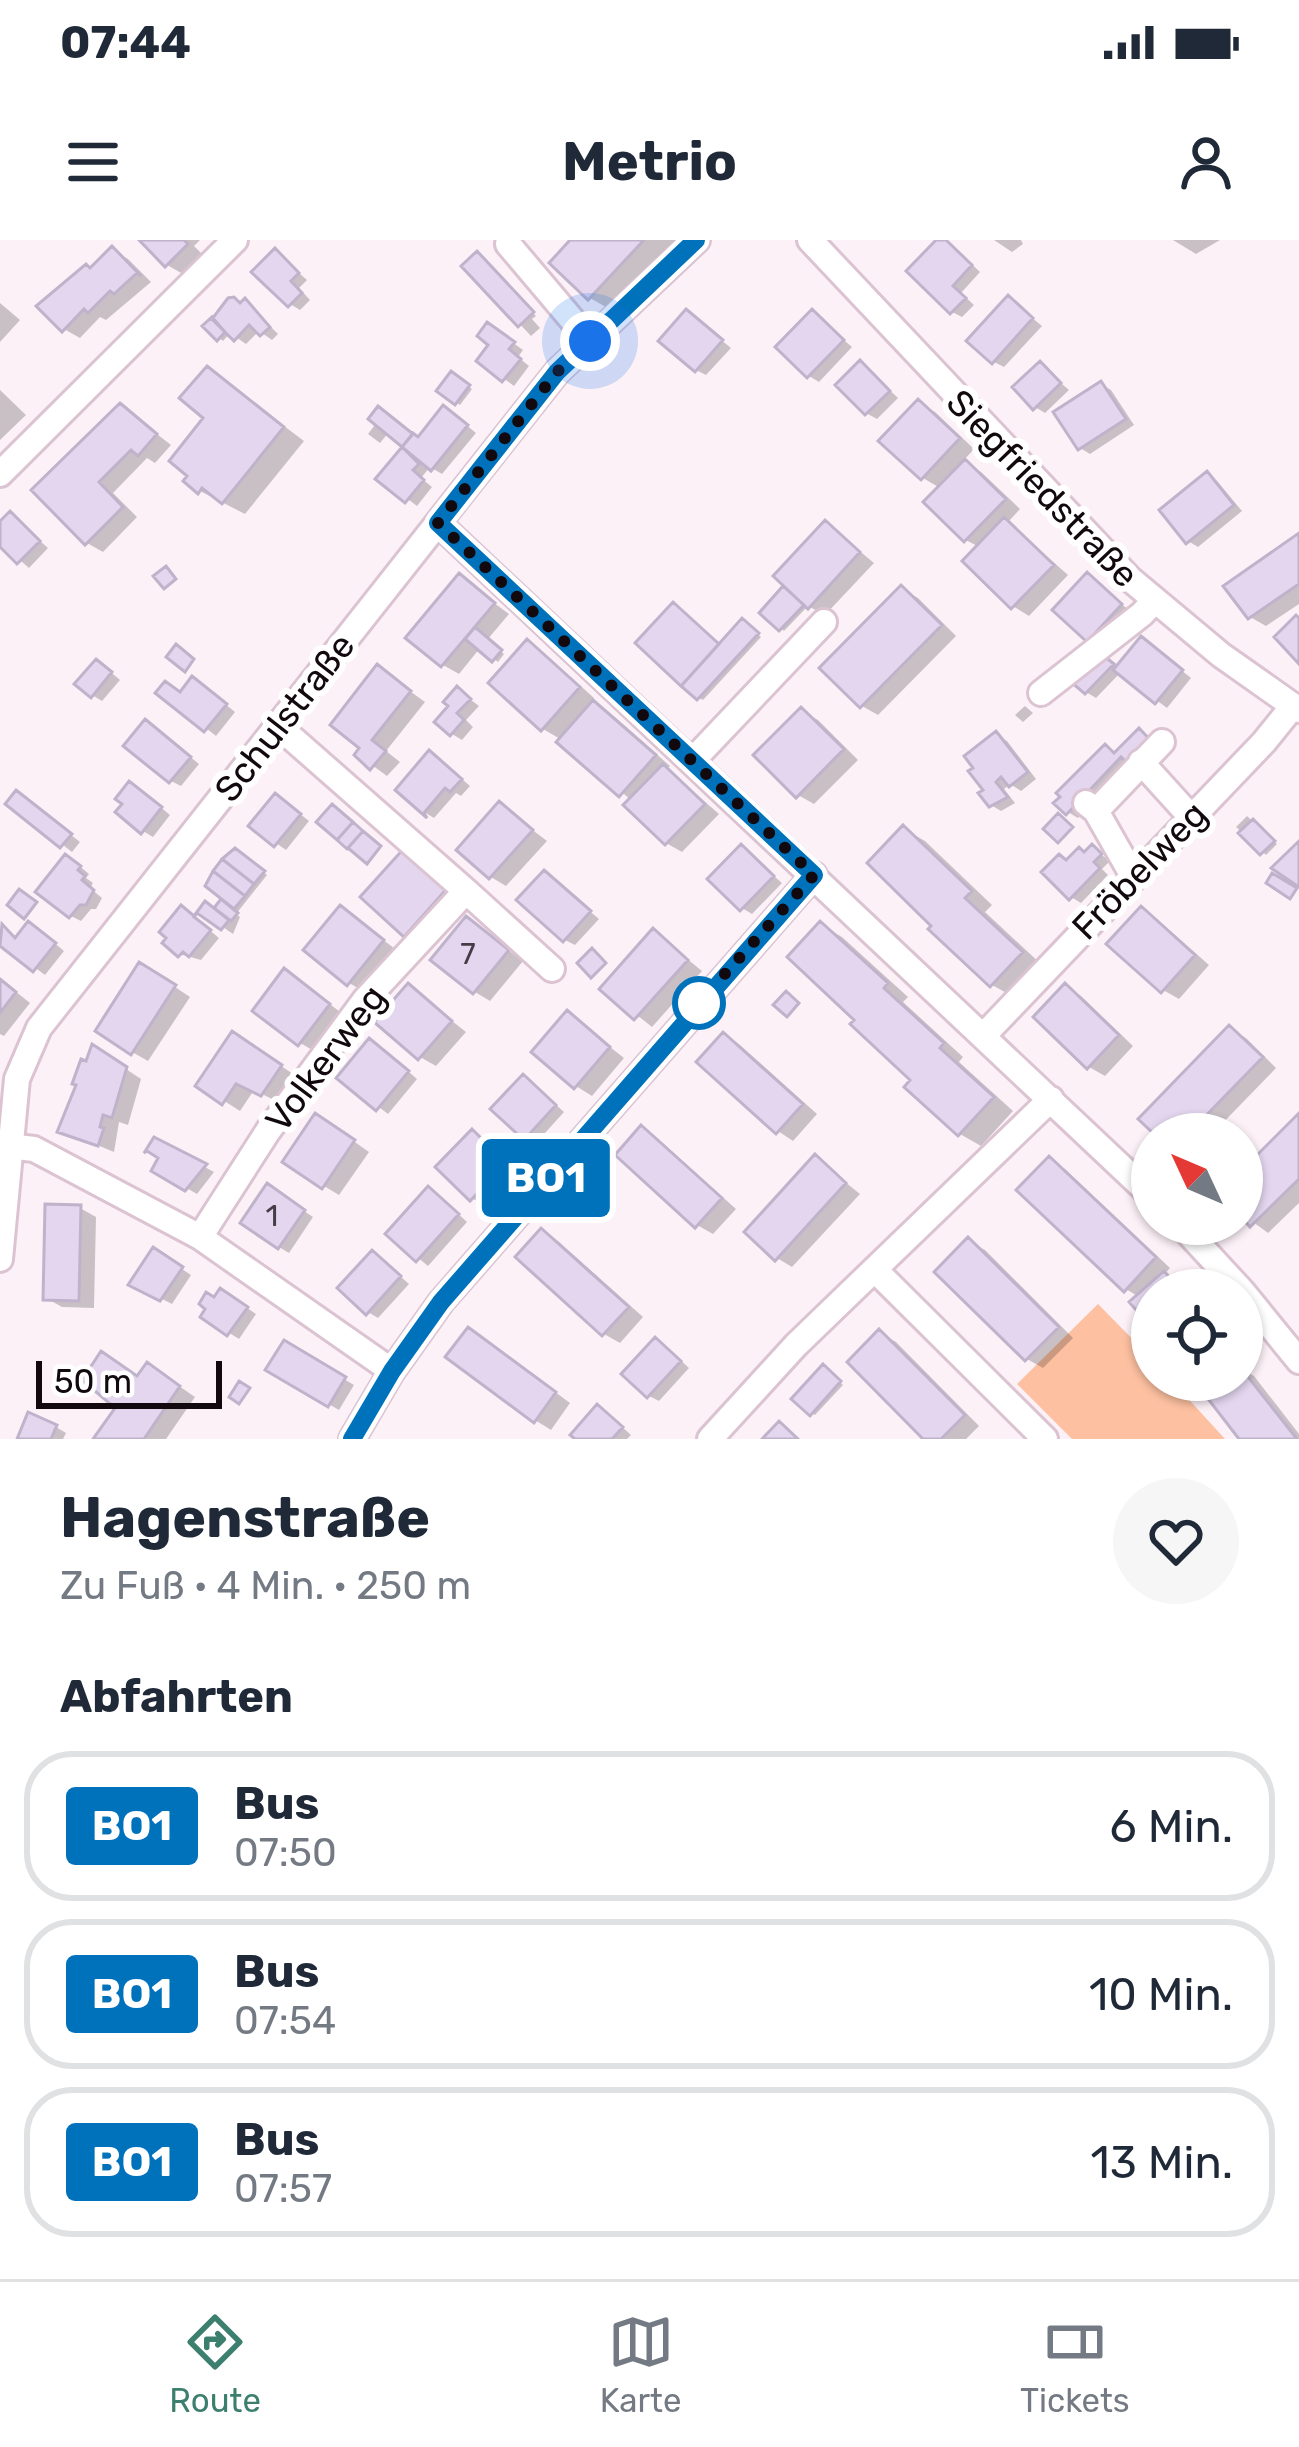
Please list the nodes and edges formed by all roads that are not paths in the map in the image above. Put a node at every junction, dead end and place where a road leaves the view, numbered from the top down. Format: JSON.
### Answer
{"nodes":[{"id":1,"x":235,"y":240,"type":"edge"},
{"id":2,"x":697,"y":240,"type":"edge"},
{"id":3,"x":810,"y":240,"type":"edge"},
{"id":4,"x":508,"y":244,"type":"dead end"},
{"id":5,"x":590,"y":341,"type":"junction"},
{"id":6,"x":0,"y":474,"type":"edge"},
{"id":7,"x":438,"y":523,"type":"junction"},
{"id":8,"x":1155,"y":600,"type":"junction"},
{"id":9,"x":824,"y":622,"type":"dead end"},
{"id":10,"x":1041,"y":693,"type":"dead end"},
{"id":11,"x":1296,"y":708,"type":"edge"},
{"id":12,"x":277,"y":724,"type":"junction"},
{"id":13,"x":1162,"y":742,"type":"dead end"},
{"id":14,"x":693,"y":760,"type":"junction"},
{"id":15,"x":1141,"y":762,"type":"junction"},
{"id":16,"x":1190,"y":816,"type":"junction"},
{"id":17,"x":814,"y":875,"type":"junction"},
{"id":18,"x":1132,"y":876,"type":"junction"},
{"id":19,"x":466,"y":891,"type":"junction"},
{"id":20,"x":552,"y":969,"type":"dead end"},
{"id":21,"x":985,"y":1034,"type":"junction"},
{"id":22,"x":8,"y":1076,"type":"edge"},
{"id":23,"x":1051,"y":1099,"type":"junction"},
{"id":24,"x":8,"y":1146,"type":"junction"},
{"id":25,"x":1131,"y":1176,"type":"edge"},
{"id":26,"x":200,"y":1237,"type":"junction"},
{"id":27,"x":1200,"y":1245,"type":"edge"},
{"id":28,"x":0,"y":1259,"type":"edge"},
{"id":29,"x":1222,"y":1269,"type":"edge"},
{"id":30,"x":876,"y":1271,"type":"junction"},
{"id":31,"x":1263,"y":1316,"type":"edge"},
{"id":32,"x":1299,"y":1361,"type":"edge"},
{"id":33,"x":392,"y":1371,"type":"junction"},
{"id":34,"x":352,"y":1439,"type":"edge"},
{"id":35,"x":710,"y":1439,"type":"edge"},
{"id":36,"x":1045,"y":1439,"type":"edge"}],
"edges":[{"from":1,"to":6,"type":"street"},
{"from":2,"to":5,"type":"street","name":"Schulstraße"},
{"from":3,"to":8,"type":"street","name":"Siegfriedstraße"},
{"from":4,"to":5,"type":"street"},
{"from":5,"to":7,"type":"street","name":"Schulstraße"},
{"from":7,"to":12,"type":"street","name":"Schulstraße"},
{"from":7,"to":14,"type":"street"},
{"from":8,"to":10,"type":"street"},
{"from":8,"to":11,"type":"street","name":"Siegfriedstraße"},
{"from":9,"to":14,"type":"street"},
{"from":11,"to":16,"type":"street","name":"Fröbelweg"},
{"from":12,"to":19,"type":"street"},
{"from":12,"to":22,"type":"street","name":"Schulstraße"},
{"from":13,"to":15,"type":"street"},
{"from":14,"to":17,"type":"street"},
{"from":15,"to":16,"type":"street"},
{"from":15,"to":18,"type":"street"},
{"from":16,"to":18,"type":"street","name":"Fröbelweg"},
{"from":17,"to":21,"type":"street"},
{"from":17,"to":33,"type":"street"},
{"from":18,"to":21,"type":"street","name":"Fröbelweg"},
{"from":19,"to":20,"type":"street"},
{"from":19,"to":26,"type":"street","name":"Volkerweg"},
{"from":21,"to":23,"type":"street"},
{"from":22,"to":24,"type":"street","name":"Schulstraße"},
{"from":23,"to":25,"type":"street"},
{"from":23,"to":30,"type":"street"},
{"from":24,"to":26,"type":"street"},
{"from":24,"to":28,"type":"street","name":"Schulstraße"},
{"from":26,"to":33,"type":"street"},
{"from":27,"to":29,"type":"street"},
{"from":30,"to":35,"type":"street"},
{"from":30,"to":36,"type":"street"},
{"from":31,"to":32,"type":"street"},
{"from":33,"to":34,"type":"street"}]}
